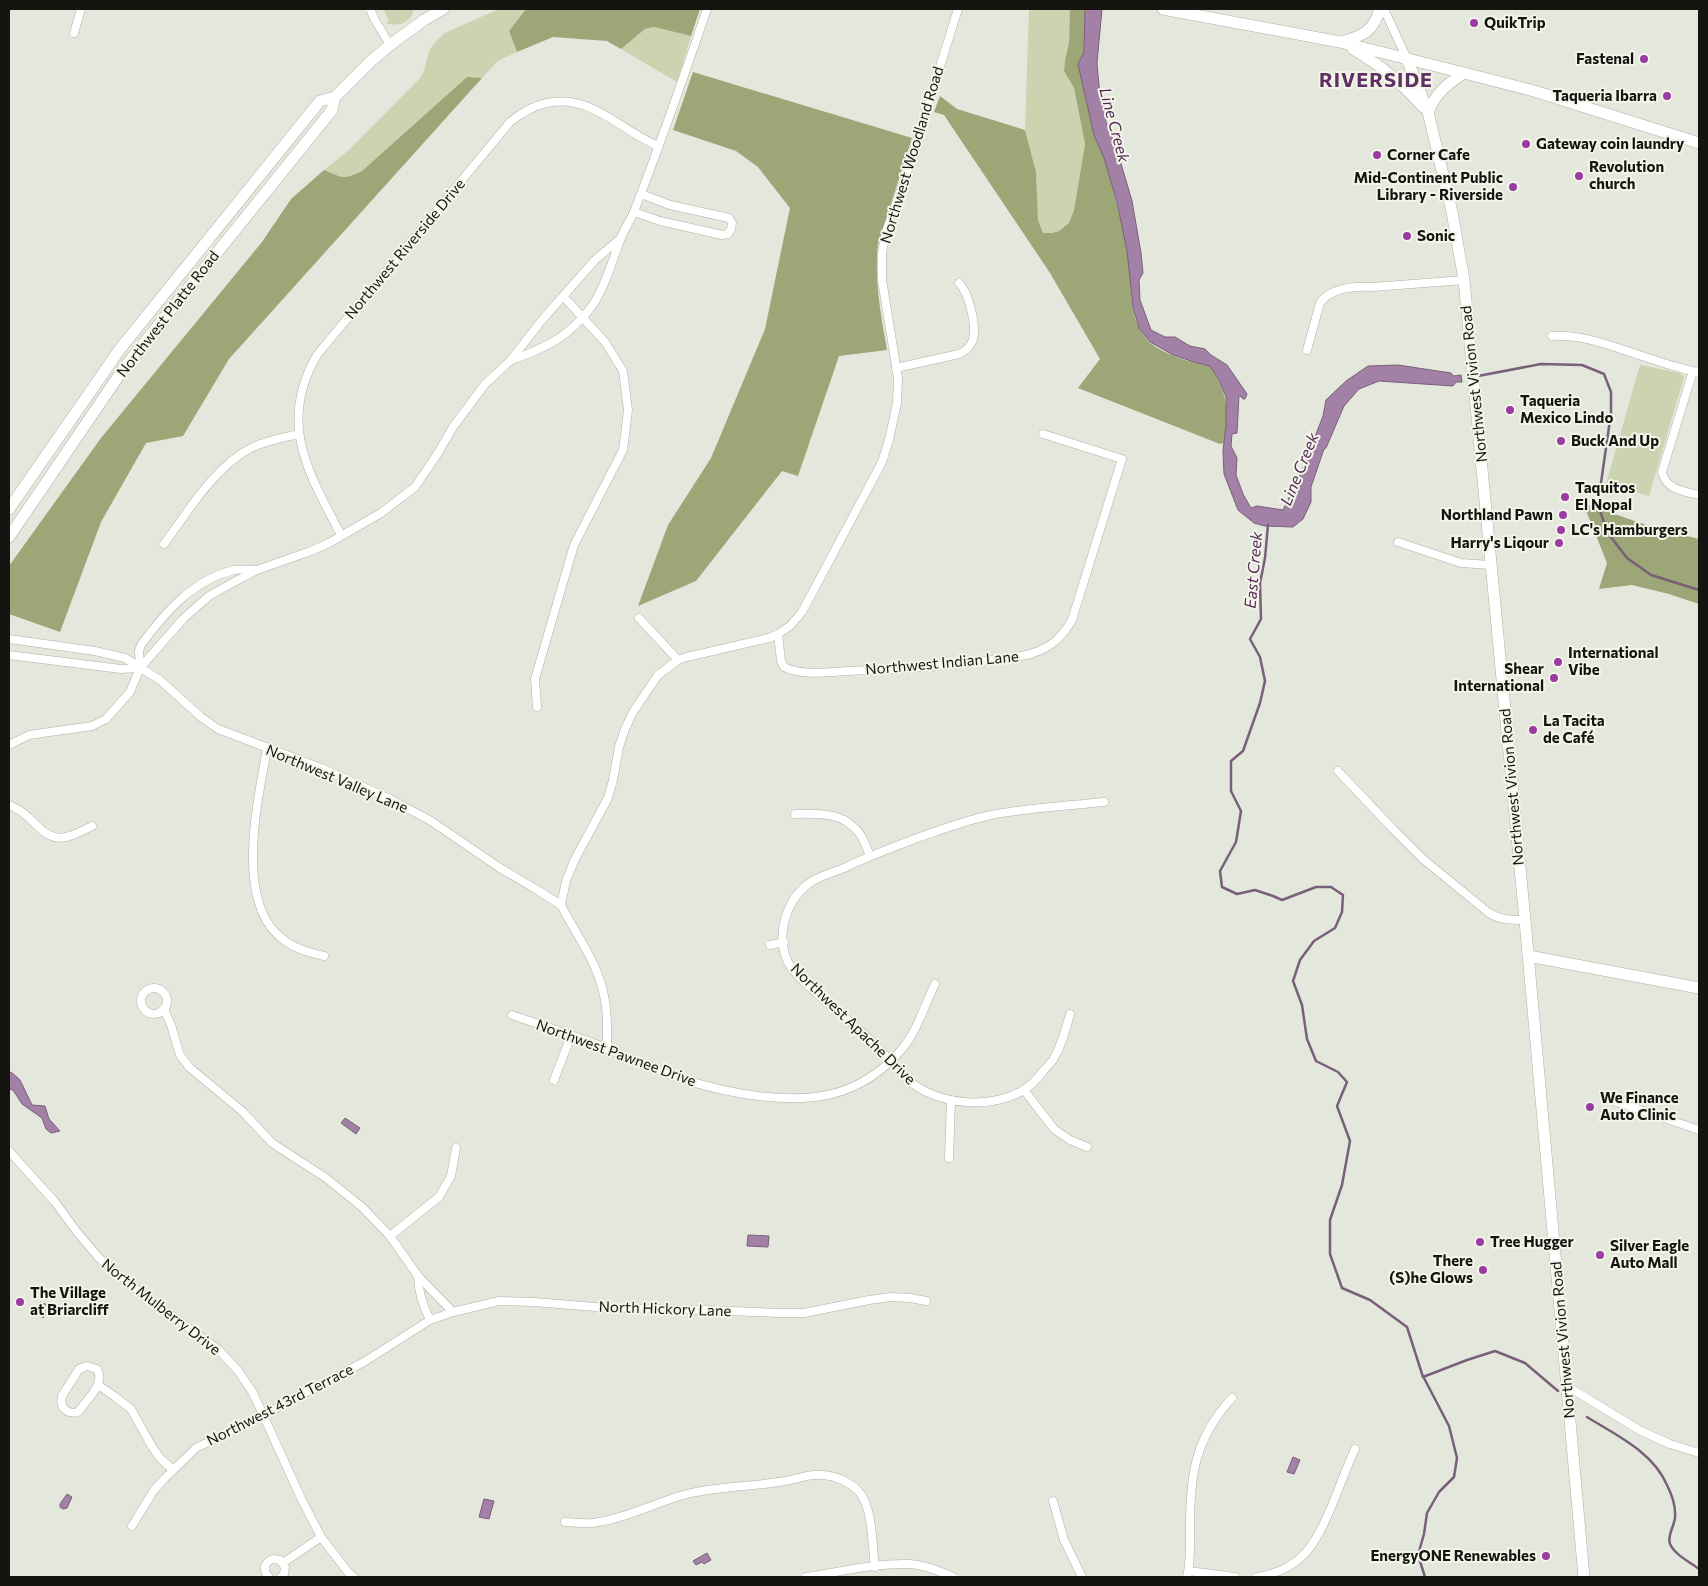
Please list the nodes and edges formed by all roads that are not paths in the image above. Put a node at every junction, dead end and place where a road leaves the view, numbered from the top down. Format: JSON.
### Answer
{"nodes":[{"id":1,"x":81,"y":9,"type":"edge"},
{"id":2,"x":370,"y":9,"type":"edge"},
{"id":3,"x":707,"y":9,"type":"edge"},
{"id":4,"x":958,"y":9,"type":"edge"},
{"id":5,"x":1163,"y":9,"type":"edge"},
{"id":6,"x":1380,"y":9,"type":"edge"},
{"id":7,"x":1384,"y":9,"type":"edge"},
{"id":8,"x":436,"y":11,"type":"edge"},
{"id":9,"x":74,"y":33,"type":"dead end"},
{"id":10,"x":1340,"y":42,"type":"junction"},
{"id":11,"x":390,"y":45,"type":"junction"},
{"id":12,"x":1407,"y":59,"type":"junction"},
{"id":13,"x":1464,"y":73,"type":"junction"},
{"id":14,"x":335,"y":97,"type":"junction"},
{"id":15,"x":1428,"y":112,"type":"junction"},
{"id":16,"x":1699,"y":142,"type":"edge"},
{"id":17,"x":659,"y":146,"type":"junction"},
{"id":18,"x":641,"y":194,"type":"junction"},
{"id":19,"x":634,"y":212,"type":"junction"},
{"id":20,"x":621,"y":238,"type":"junction"},
{"id":21,"x":1464,"y":280,"type":"junction"},
{"id":22,"x":959,"y":283,"type":"dead end"},
{"id":23,"x":564,"y":296,"type":"junction"},
{"id":24,"x":582,"y":317,"type":"junction"},
{"id":25,"x":1552,"y":336,"type":"dead end"},
{"id":26,"x":1307,"y":350,"type":"dead end"},
{"id":27,"x":510,"y":361,"type":"junction"},
{"id":28,"x":896,"y":368,"type":"junction"},
{"id":29,"x":1696,"y":372,"type":"edge"},
{"id":30,"x":298,"y":434,"type":"junction"},
{"id":31,"x":1043,"y":434,"type":"dead end"},
{"id":32,"x":1699,"y":495,"type":"edge"},
{"id":33,"x":9,"y":509,"type":"edge"},
{"id":34,"x":341,"y":536,"type":"junction"},
{"id":35,"x":9,"y":538,"type":"edge"},
{"id":36,"x":1398,"y":542,"type":"dead end"},
{"id":37,"x":164,"y":544,"type":"dead end"},
{"id":38,"x":1491,"y":565,"type":"junction"},
{"id":39,"x":258,"y":570,"type":"junction"},
{"id":40,"x":639,"y":618,"type":"dead end"},
{"id":41,"x":778,"y":634,"type":"junction"},
{"id":42,"x":9,"y":639,"type":"edge"},
{"id":43,"x":9,"y":655,"type":"edge"},
{"id":44,"x":678,"y":660,"type":"junction"},
{"id":45,"x":140,"y":668,"type":"junction"},
{"id":46,"x":537,"y":707,"type":"dead end"},
{"id":47,"x":9,"y":745,"type":"edge"},
{"id":48,"x":267,"y":749,"type":"junction"},
{"id":49,"x":1338,"y":771,"type":"dead end"},
{"id":50,"x":1104,"y":802,"type":"dead end"},
{"id":51,"x":9,"y":805,"type":"edge"},
{"id":52,"x":795,"y":814,"type":"dead end"},
{"id":53,"x":92,"y":826,"type":"dead end"},
{"id":54,"x":870,"y":856,"type":"junction"},
{"id":55,"x":561,"y":906,"type":"junction"},
{"id":56,"x":1525,"y":920,"type":"junction"},
{"id":57,"x":784,"y":942,"type":"junction"},
{"id":58,"x":770,"y":945,"type":"dead end"},
{"id":59,"x":324,"y":956,"type":"dead end"},
{"id":60,"x":1528,"y":956,"type":"junction"},
{"id":61,"x":935,"y":984,"type":"dead end"},
{"id":62,"x":1699,"y":988,"type":"edge"},
{"id":63,"x":164,"y":1009,"type":"dead end"},
{"id":64,"x":1070,"y":1014,"type":"dead end"},
{"id":65,"x":512,"y":1015,"type":"dead end"},
{"id":66,"x":570,"y":1036,"type":"junction"},
{"id":67,"x":608,"y":1049,"type":"junction"},
{"id":68,"x":890,"y":1061,"type":"junction"},
{"id":69,"x":554,"y":1080,"type":"dead end"},
{"id":70,"x":1024,"y":1090,"type":"junction"},
{"id":71,"x":951,"y":1100,"type":"junction"},
{"id":72,"x":1614,"y":1102,"type":"dead end"},
{"id":73,"x":1699,"y":1130,"type":"edge"},
{"id":74,"x":1087,"y":1147,"type":"dead end"},
{"id":75,"x":456,"y":1148,"type":"dead end"},
{"id":76,"x":9,"y":1151,"type":"edge"},
{"id":77,"x":949,"y":1158,"type":"dead end"},
{"id":78,"x":390,"y":1236,"type":"junction"},
{"id":79,"x":418,"y":1276,"type":"junction"},
{"id":80,"x":926,"y":1302,"type":"dead end"},
{"id":81,"x":453,"y":1312,"type":"junction"},
{"id":82,"x":430,"y":1320,"type":"junction"},
{"id":83,"x":98,"y":1385,"type":"junction"},
{"id":84,"x":1567,"y":1386,"type":"junction"},
{"id":85,"x":1232,"y":1398,"type":"dead end"},
{"id":86,"x":263,"y":1415,"type":"junction"},
{"id":87,"x":1355,"y":1449,"type":"dead end"},
{"id":88,"x":1699,"y":1453,"type":"edge"},
{"id":89,"x":173,"y":1470,"type":"junction"},
{"id":90,"x":1053,"y":1501,"type":"dead end"},
{"id":91,"x":565,"y":1522,"type":"dead end"},
{"id":92,"x":132,"y":1526,"type":"dead end"},
{"id":93,"x":321,"y":1537,"type":"junction"},
{"id":94,"x":283,"y":1563,"type":"junction"},
{"id":95,"x":875,"y":1567,"type":"junction"},
{"id":96,"x":1188,"y":1574,"type":"edge"},
{"id":97,"x":268,"y":1577,"type":"edge"},
{"id":98,"x":281,"y":1577,"type":"edge"},
{"id":99,"x":354,"y":1577,"type":"edge"},
{"id":100,"x":806,"y":1577,"type":"edge"},
{"id":101,"x":954,"y":1577,"type":"edge"},
{"id":102,"x":1082,"y":1577,"type":"edge"},
{"id":103,"x":1235,"y":1577,"type":"edge"},
{"id":104,"x":1256,"y":1577,"type":"edge"},
{"id":105,"x":1584,"y":1577,"type":"edge"}],
"edges":[{"from":1,"to":9,"type":"street"},
{"from":2,"to":11,"type":"street"},
{"from":3,"to":17,"type":"street"},
{"from":4,"to":28,"type":"street","name":"Northwest Woodland Road"},
{"from":5,"to":10,"type":"main road"},
{"from":6,"to":10,"type":"main road"},
{"from":7,"to":12,"type":"street","name":"Northwest Vivion Road"},
{"from":8,"to":11,"type":"main road","name":"Northwest Platte Road"},
{"from":10,"to":12,"type":"main road"},
{"from":10,"to":15,"type":"main road"},
{"from":11,"to":14,"type":"main road","name":"Northwest Platte Road"},
{"from":12,"to":13,"type":"main road"},
{"from":12,"to":15,"type":"main road","name":"Northwest Vivion Road"},
{"from":13,"to":15,"type":"main road"},
{"from":13,"to":16,"type":"main road"},
{"from":14,"to":33,"type":"main road","name":"Northwest Platte Road"},
{"from":14,"to":35,"type":"main road","name":"Northwest Platte Road"},
{"from":15,"to":21,"type":"main road","name":"Northwest Vivion Road"},
{"from":17,"to":18,"type":"street"},
{"from":17,"to":30,"type":"street","name":"Northwest Riverside Drive"},
{"from":18,"to":19,"type":"street"},
{"from":18,"to":19,"type":"street"},
{"from":19,"to":20,"type":"street"},
{"from":20,"to":23,"type":"street"},
{"from":20,"to":24,"type":"street"},
{"from":21,"to":26,"type":"street"},
{"from":21,"to":38,"type":"main road","name":"Northwest Vivion Road"},
{"from":22,"to":28,"type":"street"},
{"from":23,"to":24,"type":"street"},
{"from":23,"to":27,"type":"street"},
{"from":24,"to":27,"type":"street"},
{"from":24,"to":46,"type":"street"},
{"from":25,"to":29,"type":"street"},
{"from":27,"to":34,"type":"street"},
{"from":28,"to":41,"type":"street","name":"Northwest Woodland Road"},
{"from":29,"to":32,"type":"street"},
{"from":30,"to":34,"type":"street","name":"Northwest Riverside Drive"},
{"from":30,"to":37,"type":"street"},
{"from":31,"to":41,"type":"street","name":"Northwest Indian Lane"},
{"from":34,"to":39,"type":"street"},
{"from":36,"to":38,"type":"street"},
{"from":38,"to":56,"type":"main road","name":"Northwest Vivion Road"},
{"from":39,"to":45,"type":"street"},
{"from":39,"to":45,"type":"street"},
{"from":40,"to":44,"type":"street"},
{"from":41,"to":44,"type":"street","name":"Northwest Woodland Road"},
{"from":42,"to":45,"type":"street","name":"Northwest Valley Lane"},
{"from":43,"to":45,"type":"street"},
{"from":44,"to":55,"type":"street","name":"Northwest Woodland Road"},
{"from":45,"to":47,"type":"street"},
{"from":45,"to":48,"type":"street","name":"Northwest Valley Lane"},
{"from":48,"to":55,"type":"street","name":"Northwest Valley Lane"},
{"from":48,"to":59,"type":"street"},
{"from":49,"to":56,"type":"street"},
{"from":50,"to":54,"type":"street","name":"Northwest Apache Drive"},
{"from":51,"to":53,"type":"street"},
{"from":52,"to":54,"type":"street"},
{"from":54,"to":57,"type":"street","name":"Northwest Apache Drive"},
{"from":55,"to":67,"type":"street"},
{"from":56,"to":60,"type":"main road","name":"Northwest Vivion Road"},
{"from":57,"to":58,"type":"street"},
{"from":57,"to":68,"type":"street","name":"Northwest Apache Drive"},
{"from":60,"to":62,"type":"main road"},
{"from":60,"to":84,"type":"main road","name":"Northwest Vivion Road"},
{"from":61,"to":68,"type":"street","name":"Northwest Pawnee Drive"},
{"from":63,"to":78,"type":"street"},
{"from":64,"to":70,"type":"street"},
{"from":65,"to":66,"type":"street","name":"Northwest Pawnee Drive"},
{"from":66,"to":67,"type":"street","name":"Northwest Pawnee Drive"},
{"from":66,"to":69,"type":"street"},
{"from":67,"to":68,"type":"street","name":"Northwest Pawnee Drive"},
{"from":68,"to":71,"type":"street","name":"Northwest Apache Drive"},
{"from":70,"to":71,"type":"street","name":"Northwest Apache Drive"},
{"from":70,"to":74,"type":"street"},
{"from":71,"to":77,"type":"street"},
{"from":72,"to":73,"type":"street"},
{"from":75,"to":78,"type":"street"},
{"from":76,"to":86,"type":"street","name":"North Mulberry Drive"},
{"from":78,"to":79,"type":"street"},
{"from":79,"to":81,"type":"street"},
{"from":79,"to":82,"type":"street"},
{"from":80,"to":81,"type":"street","name":"North Hickory Lane"},
{"from":81,"to":82,"type":"street","name":"Northwest 43rd Terrace"},
{"from":82,"to":86,"type":"street","name":"Northwest 43rd Terrace"},
{"from":83,"to":83,"type":"street"},
{"from":83,"to":89,"type":"street"},
{"from":84,"to":88,"type":"street"},
{"from":84,"to":105,"type":"main road","name":"Northwest Vivion Road"},
{"from":85,"to":96,"type":"street"},
{"from":86,"to":89,"type":"street","name":"Northwest 43rd Terrace"},
{"from":86,"to":93,"type":"street","name":"North Mulberry Drive"},
{"from":87,"to":104,"type":"street"},
{"from":89,"to":92,"type":"street","name":"Northwest 43rd Terrace"},
{"from":90,"to":102,"type":"street"},
{"from":91,"to":95,"type":"street"},
{"from":93,"to":94,"type":"street"},
{"from":93,"to":99,"type":"street","name":"North Mulberry Drive"},
{"from":94,"to":97,"type":"street"},
{"from":94,"to":98,"type":"street"},
{"from":95,"to":100,"type":"street"},
{"from":95,"to":101,"type":"street"},
{"from":96,"to":103,"type":"street"}]}
